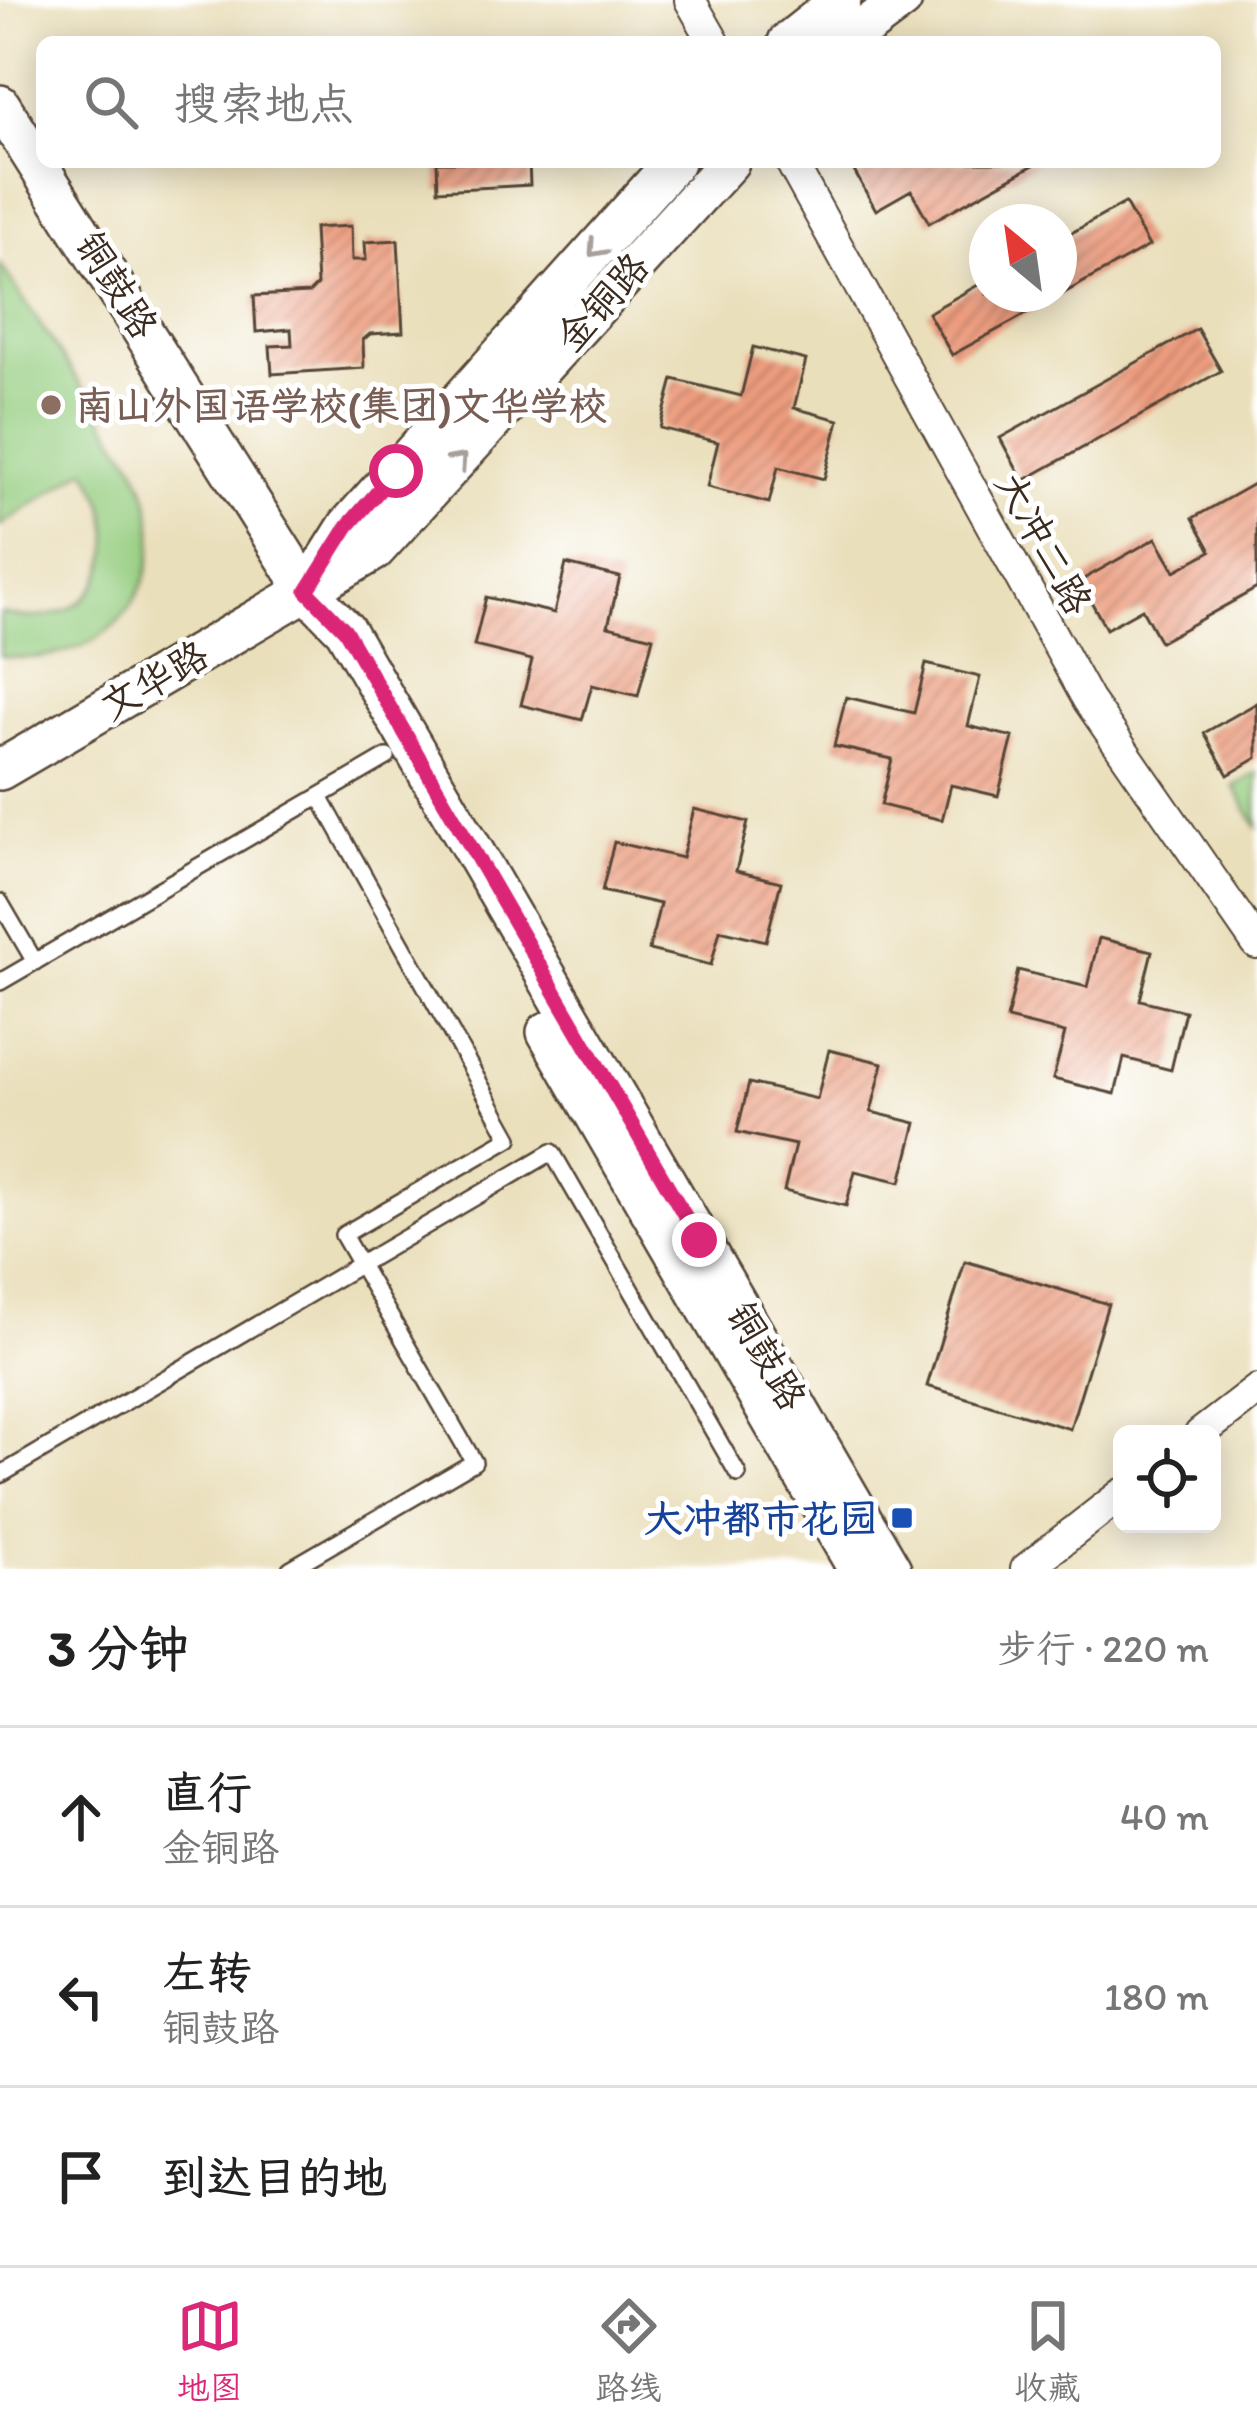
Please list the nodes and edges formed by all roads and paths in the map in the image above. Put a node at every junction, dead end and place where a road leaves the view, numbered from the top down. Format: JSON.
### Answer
{"nodes":[{"id":1,"x":690,"y":0,"type":"edge"},
{"id":2,"x":841,"y":0,"type":"edge"},
{"id":3,"x":902,"y":0,"type":"edge"},
{"id":4,"x":711,"y":36,"type":"edge"},
{"id":5,"x":796,"y":36,"type":"edge"},
{"id":6,"x":854,"y":36,"type":"edge"},
{"id":7,"x":0,"y":105,"type":"edge"},
{"id":8,"x":36,"y":162,"type":"edge"},
{"id":9,"x":40,"y":168,"type":"edge"},
{"id":10,"x":669,"y":168,"type":"edge"},
{"id":11,"x":724,"y":168,"type":"edge"},
{"id":12,"x":794,"y":168,"type":"edge"},
{"id":13,"x":307,"y":591,"type":"junction"},
{"id":14,"x":387,"y":757,"type":"junction"},
{"id":15,"x":0,"y":770,"type":"edge"},
{"id":16,"x":320,"y":797,"type":"junction"},
{"id":17,"x":0,"y":902,"type":"edge"},
{"id":18,"x":1257,"y":944,"type":"edge"},
{"id":19,"x":34,"y":962,"type":"junction"},
{"id":20,"x":0,"y":982,"type":"edge"},
{"id":21,"x":360,"y":1264,"type":"junction"},
{"id":22,"x":1257,"y":1390,"type":"edge"},
{"id":23,"x":1212,"y":1425,"type":"edge"},
{"id":24,"x":738,"y":1474,"type":"dead end"},
{"id":25,"x":0,"y":1475,"type":"edge"},
{"id":26,"x":1113,"y":1501,"type":"edge"},
{"id":27,"x":290,"y":1569,"type":"edge"},
{"id":28,"x":858,"y":1569,"type":"edge"},
{"id":29,"x":891,"y":1569,"type":"edge"},
{"id":30,"x":1026,"y":1569,"type":"edge"}],
"edges":[{"from":1,"to":4,"type":"street"},
{"from":2,"to":5,"type":"main road"},
{"from":3,"to":6,"type":"main road"},
{"from":7,"to":8,"type":"main road","name":"铜鼓路"},
{"from":9,"to":13,"type":"main road","name":"铜鼓路"},
{"from":10,"to":13,"type":"main road","name":"金铜路","one_way":true},
{"from":13,"to":11,"type":"main road","name":"金铜路","one_way":true},
{"from":12,"to":18,"type":"street","name":"大冲二路"},
{"from":13,"to":14,"type":"main road","name":"铜鼓路"},
{"from":13,"to":15,"type":"main road","name":"文华路"},
{"from":13,"to":29,"type":"main road","name":"铜鼓路"},
{"from":14,"to":16,"type":"lane"},
{"from":14,"to":28,"type":"main road","name":"铜鼓路"},
{"from":16,"to":19,"type":"lane"},
{"from":16,"to":21,"type":"lane"},
{"from":17,"to":19,"type":"lane"},
{"from":19,"to":20,"type":"lane"},
{"from":21,"to":24,"type":"lane"},
{"from":21,"to":25,"type":"lane"},
{"from":21,"to":27,"type":"lane"},
{"from":22,"to":23,"type":"street"},
{"from":26,"to":30,"type":"street"}]}
